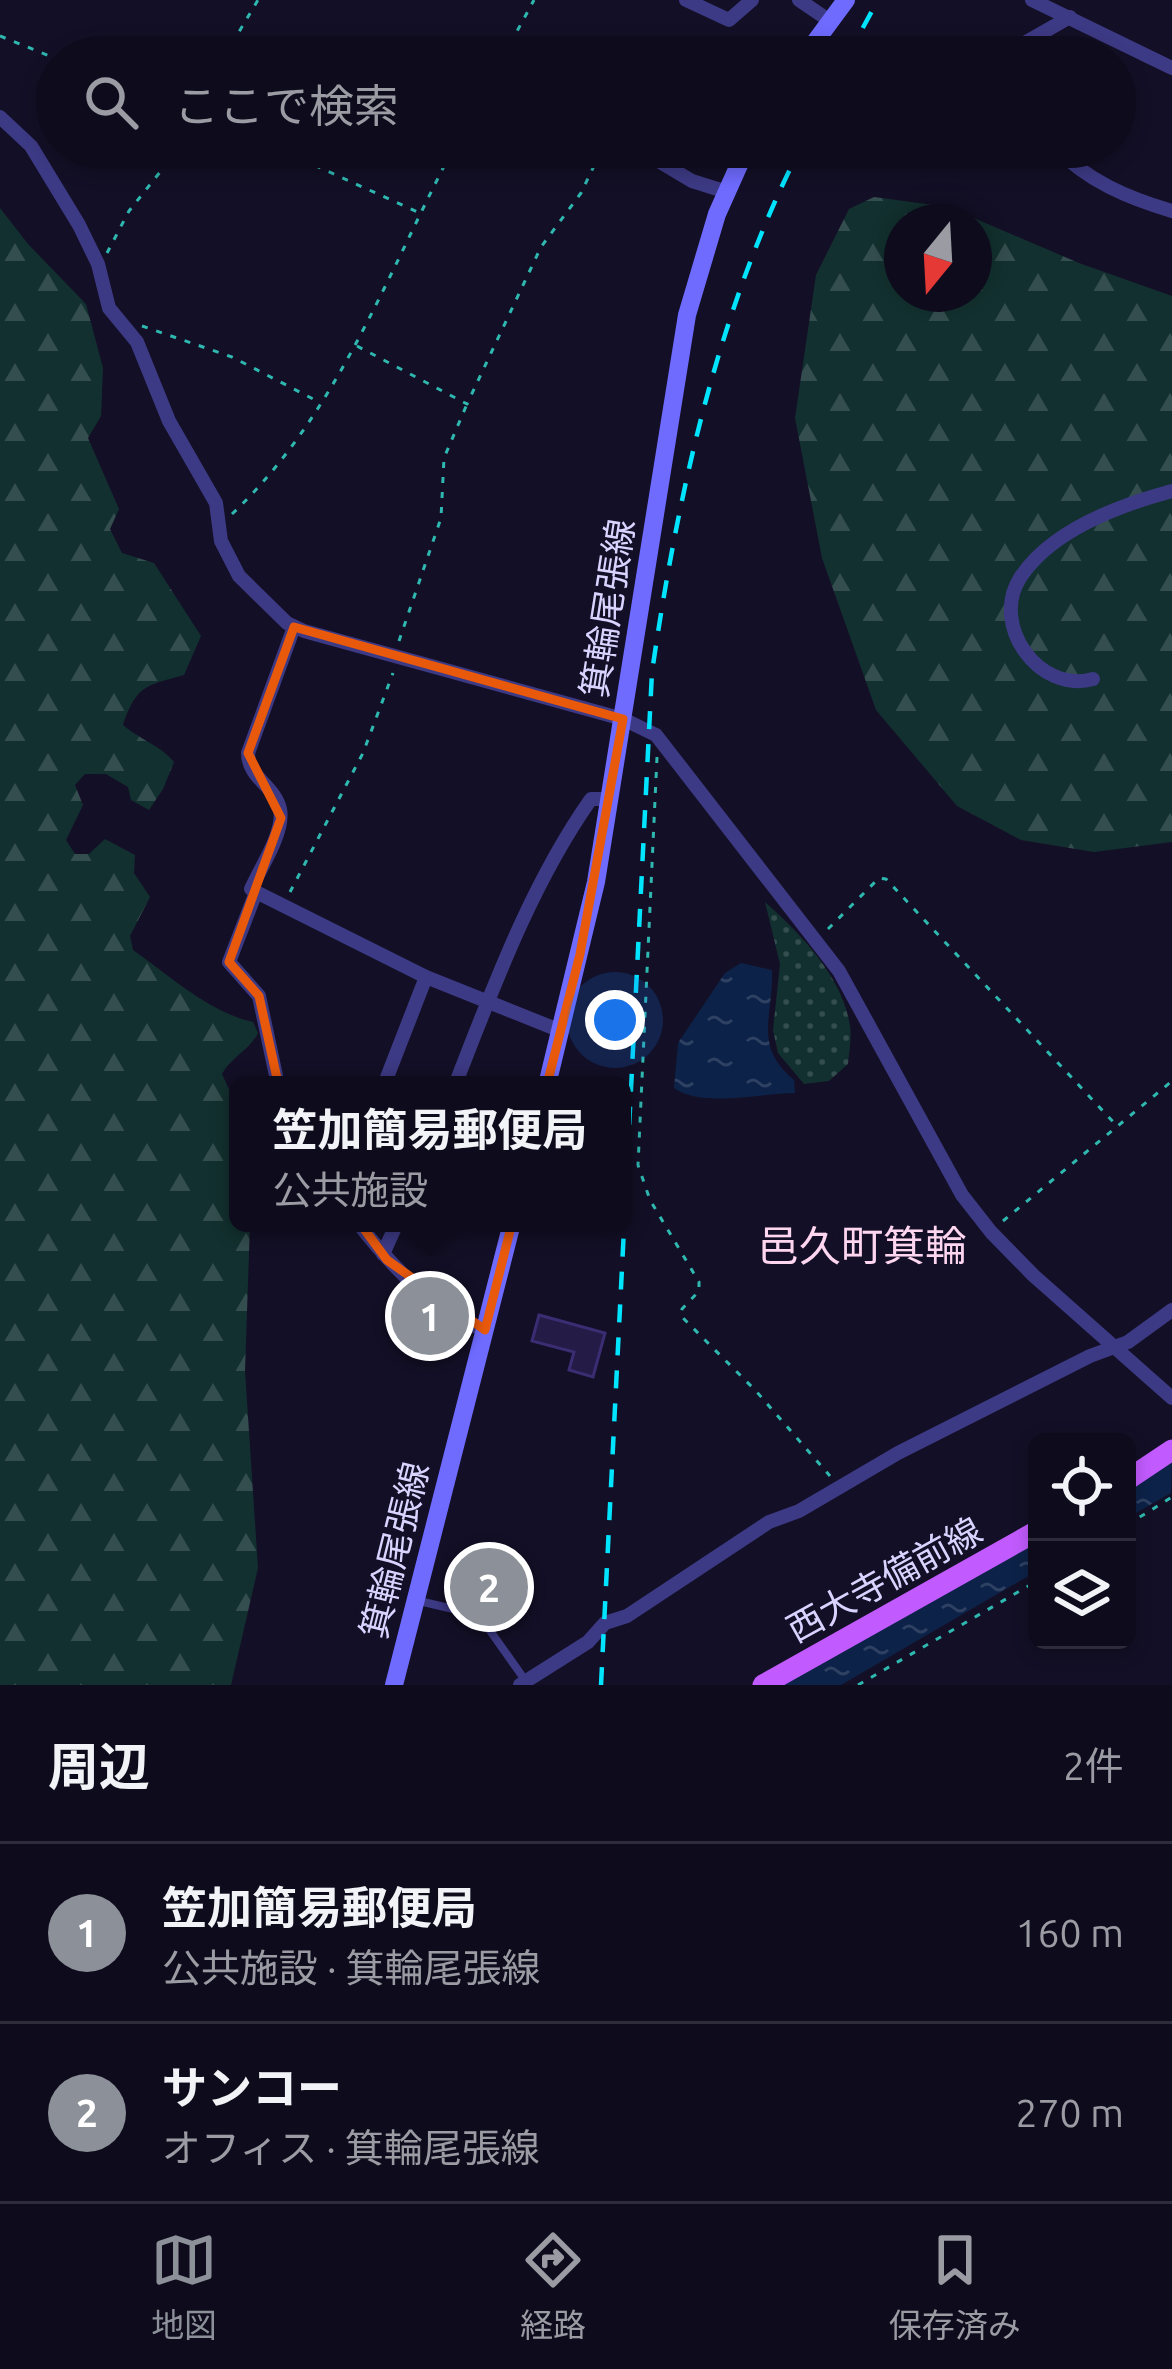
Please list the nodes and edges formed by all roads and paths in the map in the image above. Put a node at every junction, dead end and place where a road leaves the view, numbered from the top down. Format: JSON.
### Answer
{"nodes":[{"id":1,"x":258,"y":0,"type":"edge"},
{"id":2,"x":534,"y":0,"type":"edge"},
{"id":3,"x":686,"y":0,"type":"edge"},
{"id":4,"x":752,"y":0,"type":"edge"},
{"id":5,"x":799,"y":0,"type":"edge"},
{"id":6,"x":845,"y":0,"type":"edge"},
{"id":7,"x":1032,"y":0,"type":"edge"},
{"id":8,"x":1070,"y":17,"type":"junction"},
{"id":9,"x":830,"y":21,"type":"junction"},
{"id":10,"x":0,"y":35,"type":"edge"},
{"id":11,"x":237,"y":36,"type":"edge"},
{"id":12,"x":514,"y":36,"type":"edge"},
{"id":13,"x":819,"y":36,"type":"edge"},
{"id":14,"x":1037,"y":36,"type":"edge"},
{"id":15,"x":1108,"y":36,"type":"edge"},
{"id":16,"x":36,"y":50,"type":"edge"},
{"id":17,"x":1136,"y":50,"type":"edge"},
{"id":18,"x":1172,"y":68,"type":"edge"},
{"id":19,"x":0,"y":117,"type":"edge"},
{"id":20,"x":36,"y":153,"type":"edge"},
{"id":21,"x":44,"y":168,"type":"edge"},
{"id":22,"x":164,"y":168,"type":"edge"},
{"id":23,"x":321,"y":168,"type":"edge"},
{"id":24,"x":444,"y":168,"type":"edge"},
{"id":25,"x":592,"y":168,"type":"edge"},
{"id":26,"x":670,"y":168,"type":"edge"},
{"id":27,"x":738,"y":168,"type":"edge"},
{"id":28,"x":1080,"y":168,"type":"edge"},
{"id":29,"x":727,"y":192,"type":"junction"},
{"id":30,"x":1172,"y":211,"type":"edge"},
{"id":31,"x":422,"y":213,"type":"junction"},
{"id":32,"x":98,"y":264,"type":"junction"},
{"id":33,"x":130,"y":333,"type":"junction"},
{"id":34,"x":355,"y":345,"type":"junction"},
{"id":35,"x":319,"y":402,"type":"junction"},
{"id":36,"x":467,"y":404,"type":"junction"},
{"id":37,"x":1172,"y":491,"type":"edge"},
{"id":38,"x":220,"y":520,"type":"junction"},
{"id":39,"x":293,"y":627,"type":"junction"},
{"id":40,"x":395,"y":656,"type":"junction"},
{"id":41,"x":1093,"y":679,"type":"dead end"},
{"id":42,"x":623,"y":718,"type":"junction"},
{"id":43,"x":662,"y":743,"type":"junction"},
{"id":44,"x":609,"y":799,"type":"junction"},
{"id":45,"x":256,"y":892,"type":"junction"},
{"id":46,"x":284,"y":904,"type":"junction"},
{"id":47,"x":816,"y":938,"type":"junction"},
{"id":48,"x":426,"y":976,"type":"junction"},
{"id":49,"x":487,"y":1004,"type":"junction"},
{"id":50,"x":561,"y":1031,"type":"junction"},
{"id":51,"x":276,"y":1076,"type":"edge"},
{"id":52,"x":387,"y":1076,"type":"edge"},
{"id":53,"x":459,"y":1076,"type":"edge"},
{"id":54,"x":549,"y":1076,"type":"edge"},
{"id":55,"x":1172,"y":1081,"type":"edge"},
{"id":56,"x":1117,"y":1126,"type":"junction"},
{"id":57,"x":365,"y":1232,"type":"edge"},
{"id":58,"x":393,"y":1232,"type":"edge"},
{"id":59,"x":510,"y":1232,"type":"edge"},
{"id":60,"x":991,"y":1232,"type":"junction"},
{"id":61,"x":382,"y":1254,"type":"junction"},
{"id":62,"x":1172,"y":1310,"type":"edge"},
{"id":63,"x":484,"y":1330,"type":"junction"},
{"id":64,"x":1115,"y":1347,"type":"junction"},
{"id":65,"x":1172,"y":1399,"type":"edge"},
{"id":66,"x":1172,"y":1450,"type":"edge"},
{"id":67,"x":1136,"y":1474,"type":"edge"},
{"id":68,"x":839,"y":1486,"type":"junction"},
{"id":69,"x":1172,"y":1497,"type":"edge"},
{"id":70,"x":1136,"y":1519,"type":"edge"},
{"id":71,"x":1028,"y":1536,"type":"edge"},
{"id":72,"x":1028,"y":1585,"type":"edge"},
{"id":73,"x":415,"y":1600,"type":"junction"},
{"id":74,"x":523,"y":1683,"type":"edge"},
{"id":75,"x":394,"y":1685,"type":"edge"},
{"id":76,"x":763,"y":1685,"type":"edge"},
{"id":77,"x":858,"y":1685,"type":"edge"}],
"edges":[{"from":1,"to":11,"type":"path"},
{"from":2,"to":12,"type":"path"},
{"from":3,"to":4,"type":"street"},
{"from":5,"to":9,"type":"street"},
{"from":6,"to":9,"type":"main road"},
{"from":7,"to":8,"type":"street"},
{"from":8,"to":14,"type":"street"},
{"from":8,"to":15,"type":"street"},
{"from":9,"to":13,"type":"main road"},
{"from":10,"to":16,"type":"path"},
{"from":17,"to":18,"type":"street"},
{"from":19,"to":20,"type":"street"},
{"from":21,"to":32,"type":"street"},
{"from":22,"to":32,"type":"path"},
{"from":23,"to":31,"type":"path"},
{"from":24,"to":31,"type":"path"},
{"from":25,"to":36,"type":"path"},
{"from":26,"to":29,"type":"street"},
{"from":27,"to":29,"type":"main road","name":"箕輪尾張線"},
{"from":28,"to":30,"type":"street"},
{"from":29,"to":42,"type":"main road","name":"箕輪尾張線"},
{"from":31,"to":34,"type":"path"},
{"from":32,"to":33,"type":"street"},
{"from":33,"to":35,"type":"path"},
{"from":33,"to":38,"type":"street"},
{"from":34,"to":35,"type":"path"},
{"from":34,"to":36,"type":"path"},
{"from":35,"to":38,"type":"path"},
{"from":36,"to":40,"type":"path"},
{"from":37,"to":41,"type":"street"},
{"from":38,"to":39,"type":"street"},
{"from":39,"to":40,"type":"street"},
{"from":39,"to":45,"type":"street"},
{"from":40,"to":42,"type":"street"},
{"from":40,"to":46,"type":"path"},
{"from":42,"to":43,"type":"street"},
{"from":42,"to":44,"type":"main road","name":"箕輪尾張線"},
{"from":43,"to":47,"type":"street"},
{"from":43,"to":68,"type":"path"},
{"from":44,"to":49,"type":"street"},
{"from":44,"to":50,"type":"main road","name":"箕輪尾張線"},
{"from":45,"to":46,"type":"street"},
{"from":45,"to":51,"type":"street"},
{"from":46,"to":48,"type":"street"},
{"from":47,"to":56,"type":"path"},
{"from":47,"to":60,"type":"street"},
{"from":48,"to":49,"type":"street"},
{"from":48,"to":52,"type":"street"},
{"from":49,"to":50,"type":"street"},
{"from":49,"to":53,"type":"street"},
{"from":50,"to":54,"type":"main road","name":"箕輪尾張線"},
{"from":55,"to":56,"type":"path"},
{"from":56,"to":60,"type":"path"},
{"from":57,"to":61,"type":"street"},
{"from":58,"to":61,"type":"street"},
{"from":59,"to":63,"type":"main road","name":"箕輪尾張線"},
{"from":60,"to":64,"type":"street"},
{"from":61,"to":63,"type":"street"},
{"from":62,"to":64,"type":"street"},
{"from":63,"to":73,"type":"main road","name":"箕輪尾張線"},
{"from":64,"to":65,"type":"street"},
{"from":64,"to":68,"type":"street"},
{"from":66,"to":67,"type":"main road"},
{"from":68,"to":74,"type":"street"},
{"from":69,"to":70,"type":"path"},
{"from":71,"to":76,"type":"main road","name":"西大寺備前線"},
{"from":72,"to":77,"type":"path"},
{"from":73,"to":74,"type":"lane"},
{"from":73,"to":75,"type":"main road","name":"箕輪尾張線"}]}
